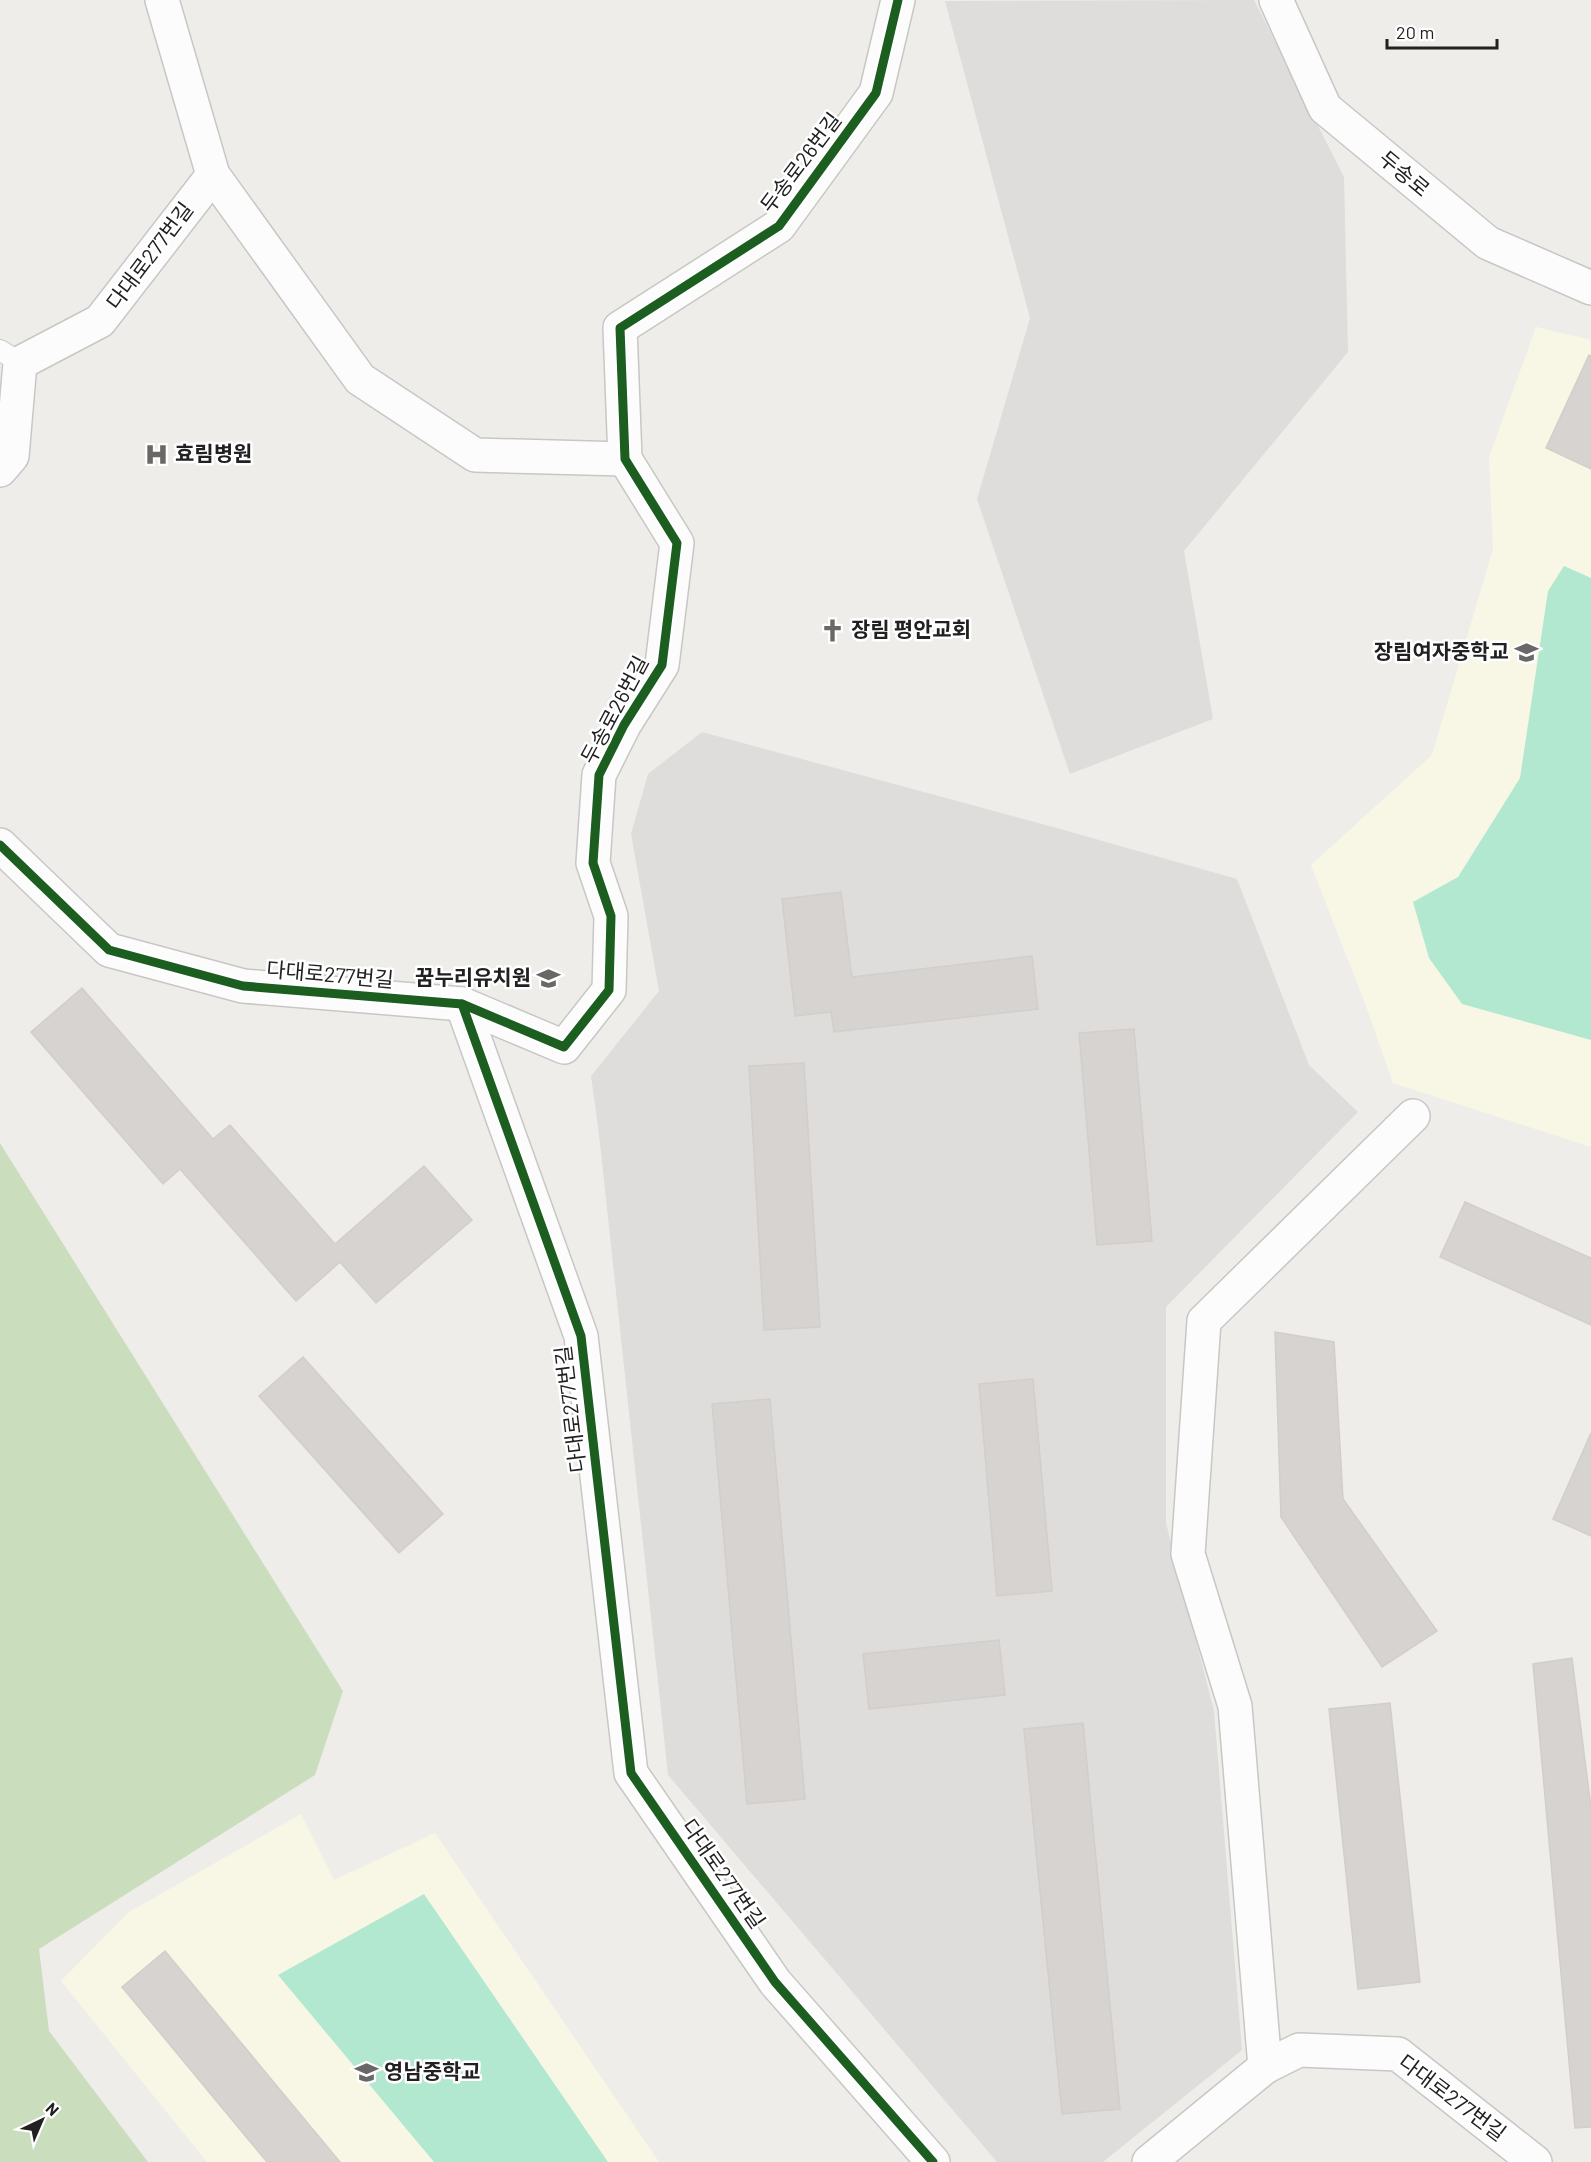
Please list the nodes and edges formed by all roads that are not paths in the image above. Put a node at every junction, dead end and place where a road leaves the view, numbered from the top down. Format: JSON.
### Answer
{"nodes":[{"id":1,"x":162,"y":0,"type":"edge"},
{"id":2,"x":898,"y":0,"type":"edge"},
{"id":3,"x":1276,"y":0,"type":"edge"},
{"id":4,"x":213,"y":175,"type":"junction"},
{"id":5,"x":1591,"y":288,"type":"edge"},
{"id":6,"x":10,"y":357,"type":"edge"},
{"id":7,"x":625,"y":459,"type":"junction"},
{"id":8,"x":0,"y":470,"type":"edge"},
{"id":9,"x":0,"y":845,"type":"edge"},
{"id":10,"x":462,"y":1004,"type":"junction"},
{"id":11,"x":1413,"y":1116,"type":"dead end"},
{"id":12,"x":1264,"y":2067,"type":"junction"},
{"id":13,"x":933,"y":2162,"type":"edge"},
{"id":14,"x":1149,"y":2162,"type":"edge"},
{"id":15,"x":1535,"y":2162,"type":"edge"}],
"edges":[{"from":1,"to":4,"type":"street"},
{"from":2,"to":7,"type":"street","name":"두송로26번길"},
{"from":3,"to":5,"type":"street","name":"두송로"},
{"from":4,"to":6,"type":"street","name":"다대로277번길"},
{"from":4,"to":7,"type":"street"},
{"from":6,"to":8,"type":"street","name":"다대로277번길"},
{"from":7,"to":10,"type":"street","name":"두송로26번길"},
{"from":9,"to":10,"type":"street","name":"다대로277번길"},
{"from":10,"to":13,"type":"street","name":"다대로277번길"},
{"from":11,"to":12,"type":"street"},
{"from":12,"to":14,"type":"street","name":"다대로277번길"},
{"from":12,"to":15,"type":"street","name":"다대로277번길"}]}
